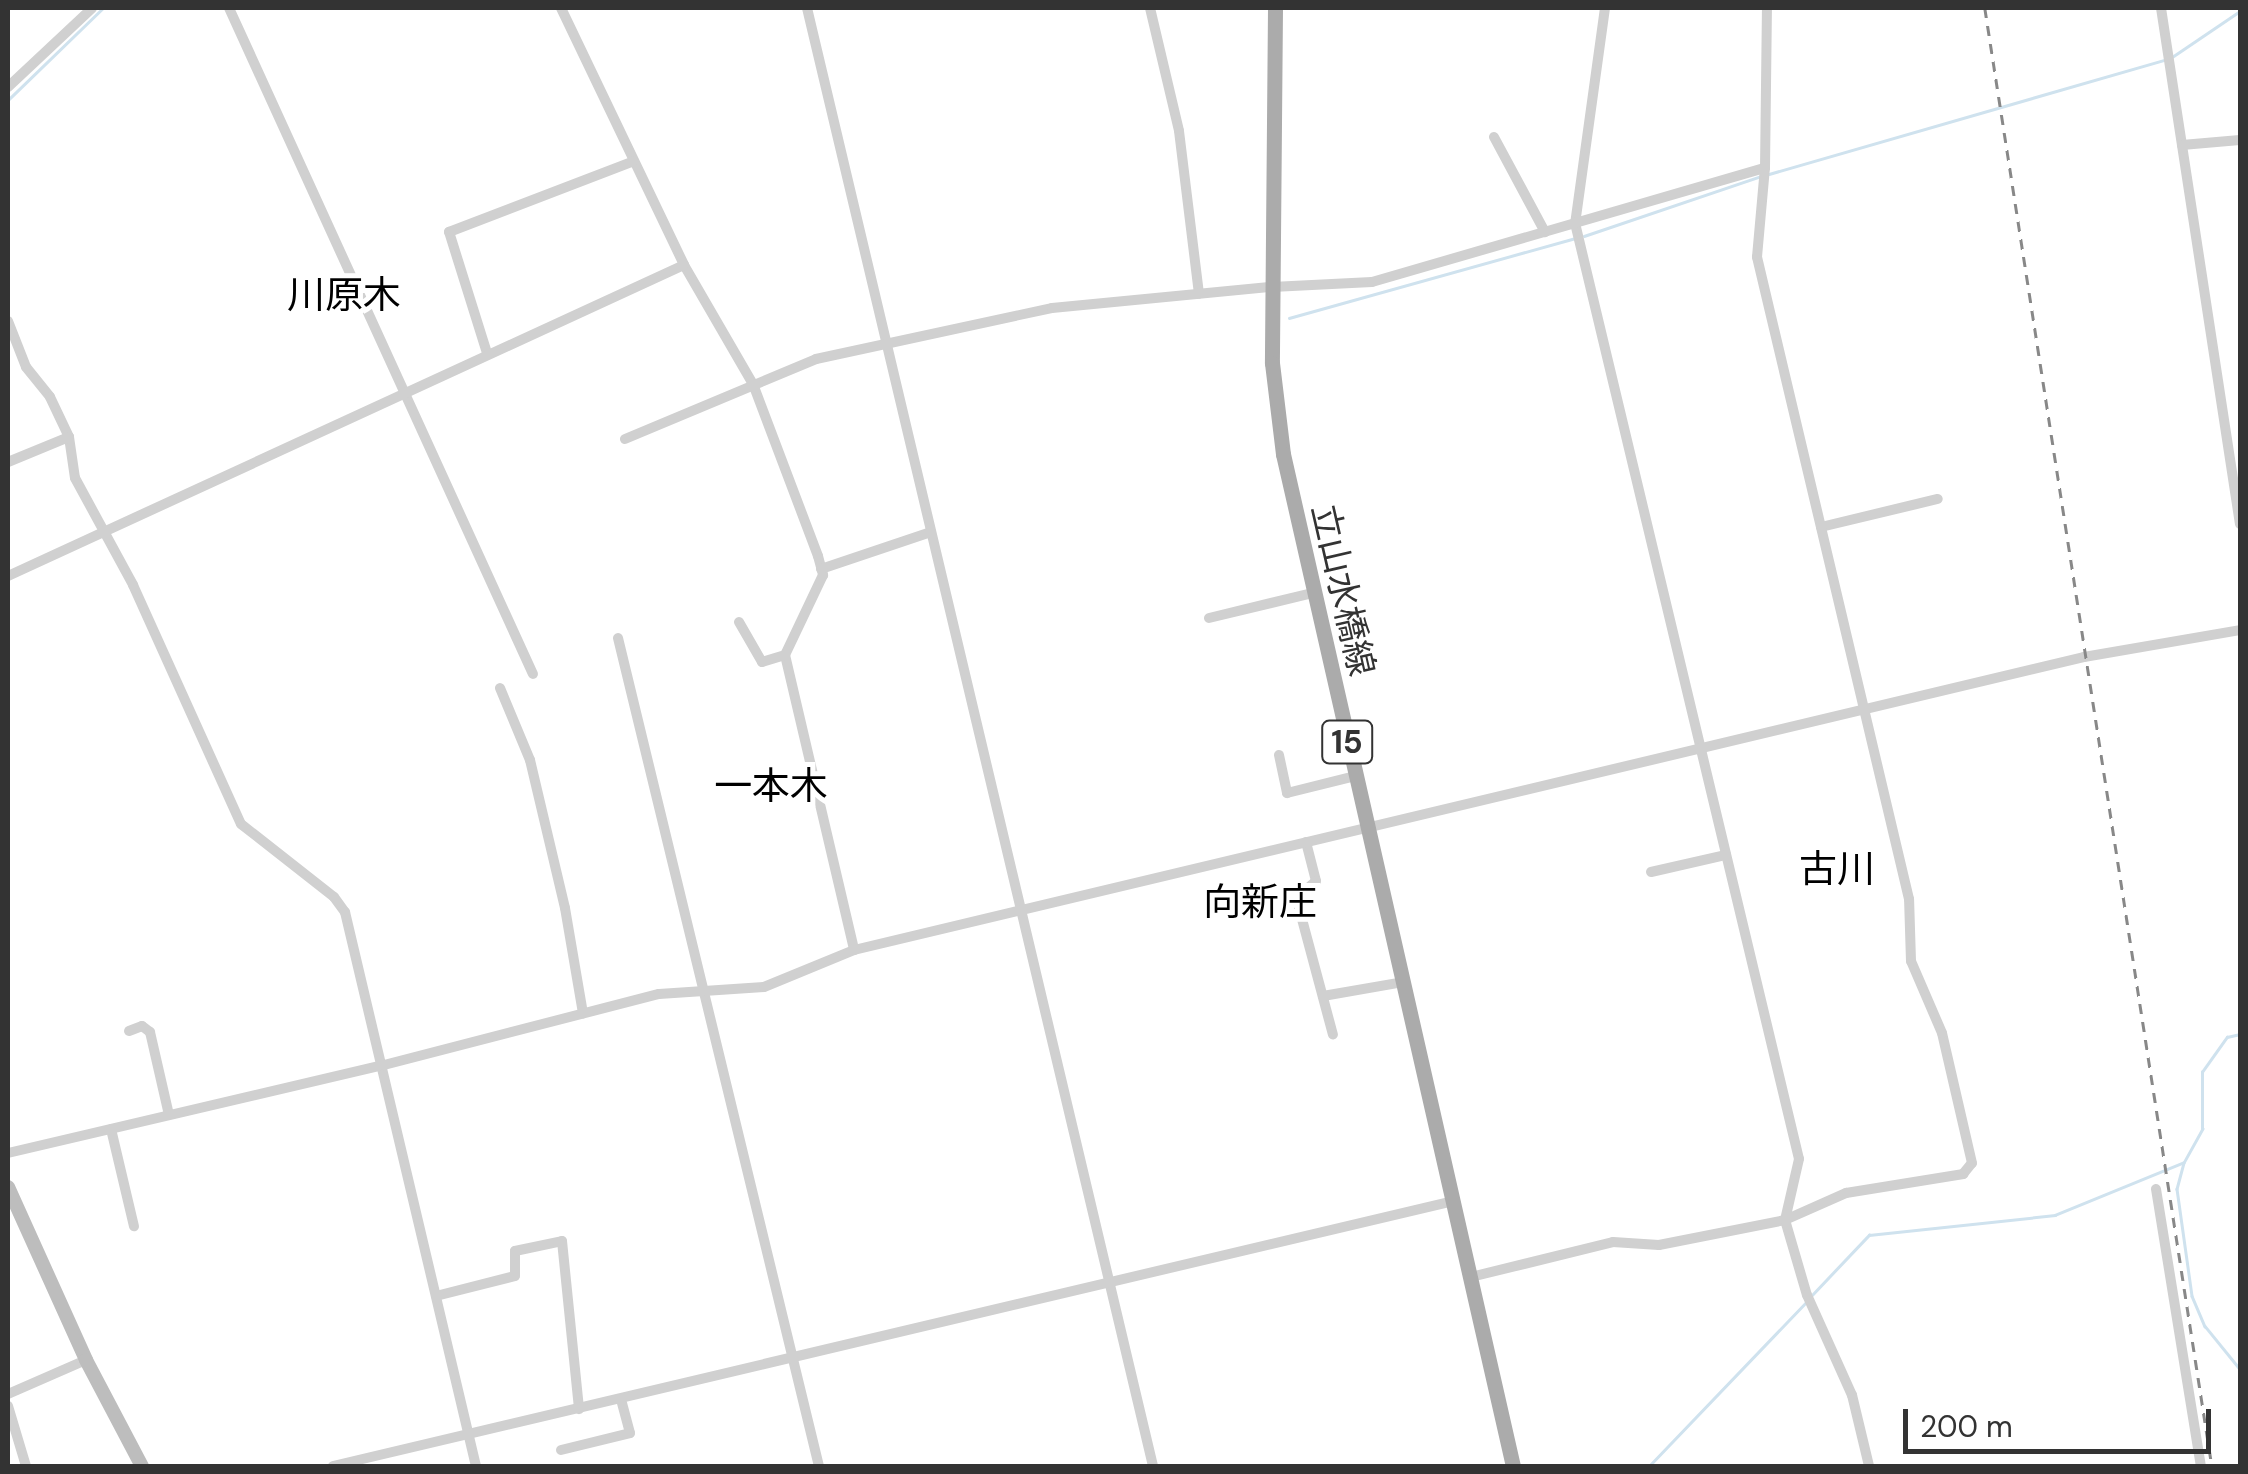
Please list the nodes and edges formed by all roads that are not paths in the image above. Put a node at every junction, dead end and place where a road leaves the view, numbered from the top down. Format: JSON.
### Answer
{"nodes":[{"id":1,"x":91,"y":8,"type":"edge"},
{"id":2,"x":229,"y":8,"type":"edge"},
{"id":3,"x":560,"y":8,"type":"edge"},
{"id":4,"x":808,"y":8,"type":"edge"},
{"id":5,"x":1150,"y":8,"type":"edge"},
{"id":6,"x":1275,"y":8,"type":"edge"},
{"id":7,"x":1605,"y":8,"type":"edge"},
{"id":8,"x":1767,"y":8,"type":"edge"},
{"id":9,"x":2161,"y":8,"type":"edge"},
{"id":10,"x":8,"y":87,"type":"edge"},
{"id":11,"x":1494,"y":137,"type":"dead end"},
{"id":12,"x":2240,"y":140,"type":"edge"},
{"id":13,"x":2182,"y":146,"type":"junction"},
{"id":14,"x":634,"y":161,"type":"junction"},
{"id":15,"x":1765,"y":168,"type":"junction"},
{"id":16,"x":1576,"y":224,"type":"junction"},
{"id":17,"x":1546,"y":232,"type":"junction"},
{"id":18,"x":684,"y":265,"type":"junction"},
{"id":19,"x":1272,"y":287,"type":"junction"},
{"id":20,"x":1198,"y":294,"type":"junction"},
{"id":21,"x":8,"y":321,"type":"edge"},
{"id":22,"x":887,"y":342,"type":"junction"},
{"id":23,"x":488,"y":353,"type":"junction"},
{"id":24,"x":753,"y":384,"type":"junction"},
{"id":25,"x":404,"y":390,"type":"junction"},
{"id":26,"x":68,"y":437,"type":"junction"},
{"id":27,"x":625,"y":439,"type":"dead end"},
{"id":28,"x":8,"y":462,"type":"edge"},
{"id":29,"x":1938,"y":500,"type":"dead end"},
{"id":30,"x":2240,"y":524,"type":"edge"},
{"id":31,"x":1822,"y":526,"type":"junction"},
{"id":32,"x":100,"y":532,"type":"junction"},
{"id":33,"x":931,"y":532,"type":"junction"},
{"id":34,"x":821,"y":569,"type":"junction"},
{"id":35,"x":8,"y":576,"type":"edge"},
{"id":36,"x":1312,"y":593,"type":"junction"},
{"id":37,"x":1208,"y":618,"type":"dead end"},
{"id":38,"x":739,"y":622,"type":"dead end"},
{"id":39,"x":2240,"y":630,"type":"edge"},
{"id":40,"x":618,"y":638,"type":"dead end"},
{"id":41,"x":785,"y":655,"type":"junction"},
{"id":42,"x":534,"y":674,"type":"dead end"},
{"id":43,"x":500,"y":688,"type":"dead end"},
{"id":44,"x":1864,"y":710,"type":"junction"},
{"id":45,"x":1700,"y":748,"type":"junction"},
{"id":46,"x":1279,"y":755,"type":"dead end"},
{"id":47,"x":1355,"y":776,"type":"junction"},
{"id":48,"x":1367,"y":826,"type":"junction"},
{"id":49,"x":1306,"y":842,"type":"junction"},
{"id":50,"x":1726,"y":855,"type":"junction"},
{"id":51,"x":1651,"y":872,"type":"dead end"},
{"id":52,"x":1020,"y":913,"type":"junction"},
{"id":53,"x":854,"y":950,"type":"junction"},
{"id":54,"x":1402,"y":982,"type":"junction"},
{"id":55,"x":702,"y":987,"type":"junction"},
{"id":56,"x":1322,"y":996,"type":"junction"},
{"id":57,"x":583,"y":1013,"type":"junction"},
{"id":58,"x":129,"y":1031,"type":"dead end"},
{"id":59,"x":1333,"y":1035,"type":"dead end"},
{"id":60,"x":384,"y":1065,"type":"junction"},
{"id":61,"x":169,"y":1115,"type":"junction"},
{"id":62,"x":111,"y":1129,"type":"junction"},
{"id":63,"x":8,"y":1153,"type":"edge"},
{"id":64,"x":8,"y":1187,"type":"edge"},
{"id":65,"x":2156,"y":1188,"type":"dead end"},
{"id":66,"x":1453,"y":1201,"type":"junction"},
{"id":67,"x":1785,"y":1220,"type":"junction"},
{"id":68,"x":134,"y":1226,"type":"dead end"},
{"id":69,"x":1471,"y":1277,"type":"junction"},
{"id":70,"x":1108,"y":1285,"type":"junction"},
{"id":71,"x":436,"y":1296,"type":"junction"},
{"id":72,"x":86,"y":1360,"type":"junction"},
{"id":73,"x":793,"y":1360,"type":"junction"},
{"id":74,"x":8,"y":1394,"type":"edge"},
{"id":75,"x":621,"y":1400,"type":"junction"},
{"id":76,"x":8,"y":1406,"type":"edge"},
{"id":77,"x":579,"y":1409,"type":"junction"},
{"id":78,"x":468,"y":1435,"type":"junction"},
{"id":79,"x":562,"y":1450,"type":"dead end"},
{"id":80,"x":26,"y":1466,"type":"edge"},
{"id":81,"x":142,"y":1466,"type":"edge"},
{"id":82,"x":332,"y":1466,"type":"edge"},
{"id":83,"x":476,"y":1466,"type":"edge"},
{"id":84,"x":819,"y":1466,"type":"edge"},
{"id":85,"x":1153,"y":1466,"type":"edge"},
{"id":86,"x":1513,"y":1466,"type":"edge"},
{"id":87,"x":1869,"y":1466,"type":"edge"},
{"id":88,"x":2201,"y":1466,"type":"edge"}],
"edges":[{"from":1,"to":10,"type":"street"},
{"from":2,"to":25,"type":"street"},
{"from":3,"to":14,"type":"street"},
{"from":4,"to":22,"type":"street"},
{"from":5,"to":20,"type":"street"},
{"from":6,"to":19,"type":"main road","name":"立山水橋線","number":"15"},
{"from":7,"to":16,"type":"street"},
{"from":8,"to":15,"type":"street"},
{"from":9,"to":13,"type":"street"},
{"from":11,"to":17,"type":"street"},
{"from":12,"to":13,"type":"street"},
{"from":13,"to":30,"type":"street"},
{"from":14,"to":18,"type":"street"},
{"from":14,"to":23,"type":"street"},
{"from":15,"to":16,"type":"street"},
{"from":15,"to":31,"type":"street"},
{"from":16,"to":17,"type":"street"},
{"from":16,"to":45,"type":"street"},
{"from":17,"to":19,"type":"street"},
{"from":18,"to":23,"type":"street"},
{"from":18,"to":24,"type":"street"},
{"from":19,"to":20,"type":"street"},
{"from":19,"to":36,"type":"main road","name":"立山水橋線","number":"15"},
{"from":20,"to":22,"type":"street"},
{"from":21,"to":26,"type":"street"},
{"from":22,"to":24,"type":"street"},
{"from":22,"to":33,"type":"street"},
{"from":23,"to":25,"type":"street"},
{"from":24,"to":27,"type":"street"},
{"from":24,"to":34,"type":"street"},
{"from":25,"to":32,"type":"street"},
{"from":25,"to":42,"type":"street"},
{"from":26,"to":28,"type":"street"},
{"from":26,"to":32,"type":"street"},
{"from":29,"to":31,"type":"street"},
{"from":31,"to":44,"type":"street"},
{"from":32,"to":35,"type":"street"},
{"from":32,"to":60,"type":"street"},
{"from":33,"to":34,"type":"street"},
{"from":33,"to":52,"type":"street"},
{"from":34,"to":41,"type":"street"},
{"from":36,"to":37,"type":"street"},
{"from":36,"to":47,"type":"main road","name":"立山水橋線","number":"15"},
{"from":38,"to":41,"type":"street"},
{"from":39,"to":44,"type":"street"},
{"from":40,"to":55,"type":"street"},
{"from":41,"to":53,"type":"street"},
{"from":43,"to":57,"type":"street"},
{"from":44,"to":45,"type":"street"},
{"from":44,"to":67,"type":"street"},
{"from":45,"to":48,"type":"street"},
{"from":45,"to":50,"type":"street"},
{"from":46,"to":47,"type":"street"},
{"from":47,"to":48,"type":"main road","name":"立山水橋線","number":"15"},
{"from":48,"to":49,"type":"street"},
{"from":48,"to":54,"type":"main road","name":"立山水橋線","number":"15"},
{"from":49,"to":52,"type":"street"},
{"from":49,"to":56,"type":"street"},
{"from":50,"to":51,"type":"street"},
{"from":50,"to":67,"type":"street"},
{"from":52,"to":53,"type":"street"},
{"from":52,"to":70,"type":"street"},
{"from":53,"to":55,"type":"street"},
{"from":54,"to":56,"type":"street"},
{"from":54,"to":66,"type":"main road","name":"立山水橋線","number":"15"},
{"from":55,"to":57,"type":"street"},
{"from":55,"to":73,"type":"street"},
{"from":56,"to":59,"type":"street"},
{"from":57,"to":60,"type":"street"},
{"from":58,"to":61,"type":"street"},
{"from":60,"to":61,"type":"street"},
{"from":60,"to":71,"type":"street"},
{"from":61,"to":62,"type":"street"},
{"from":62,"to":63,"type":"street"},
{"from":62,"to":68,"type":"street"},
{"from":64,"to":72,"type":"main road"},
{"from":65,"to":88,"type":"street"},
{"from":66,"to":69,"type":"main road","name":"立山水橋線","number":"15"},
{"from":66,"to":70,"type":"street"},
{"from":67,"to":69,"type":"street"},
{"from":67,"to":87,"type":"street"},
{"from":69,"to":86,"type":"main road","name":"立山水橋線","number":"15"},
{"from":70,"to":73,"type":"street"},
{"from":70,"to":85,"type":"street"},
{"from":71,"to":77,"type":"street"},
{"from":71,"to":78,"type":"street"},
{"from":72,"to":74,"type":"street"},
{"from":72,"to":81,"type":"main road"},
{"from":73,"to":75,"type":"street"},
{"from":73,"to":84,"type":"street"},
{"from":75,"to":77,"type":"street"},
{"from":75,"to":79,"type":"street"},
{"from":76,"to":80,"type":"street"},
{"from":77,"to":78,"type":"street"},
{"from":78,"to":82,"type":"street"},
{"from":78,"to":83,"type":"street"}]}
